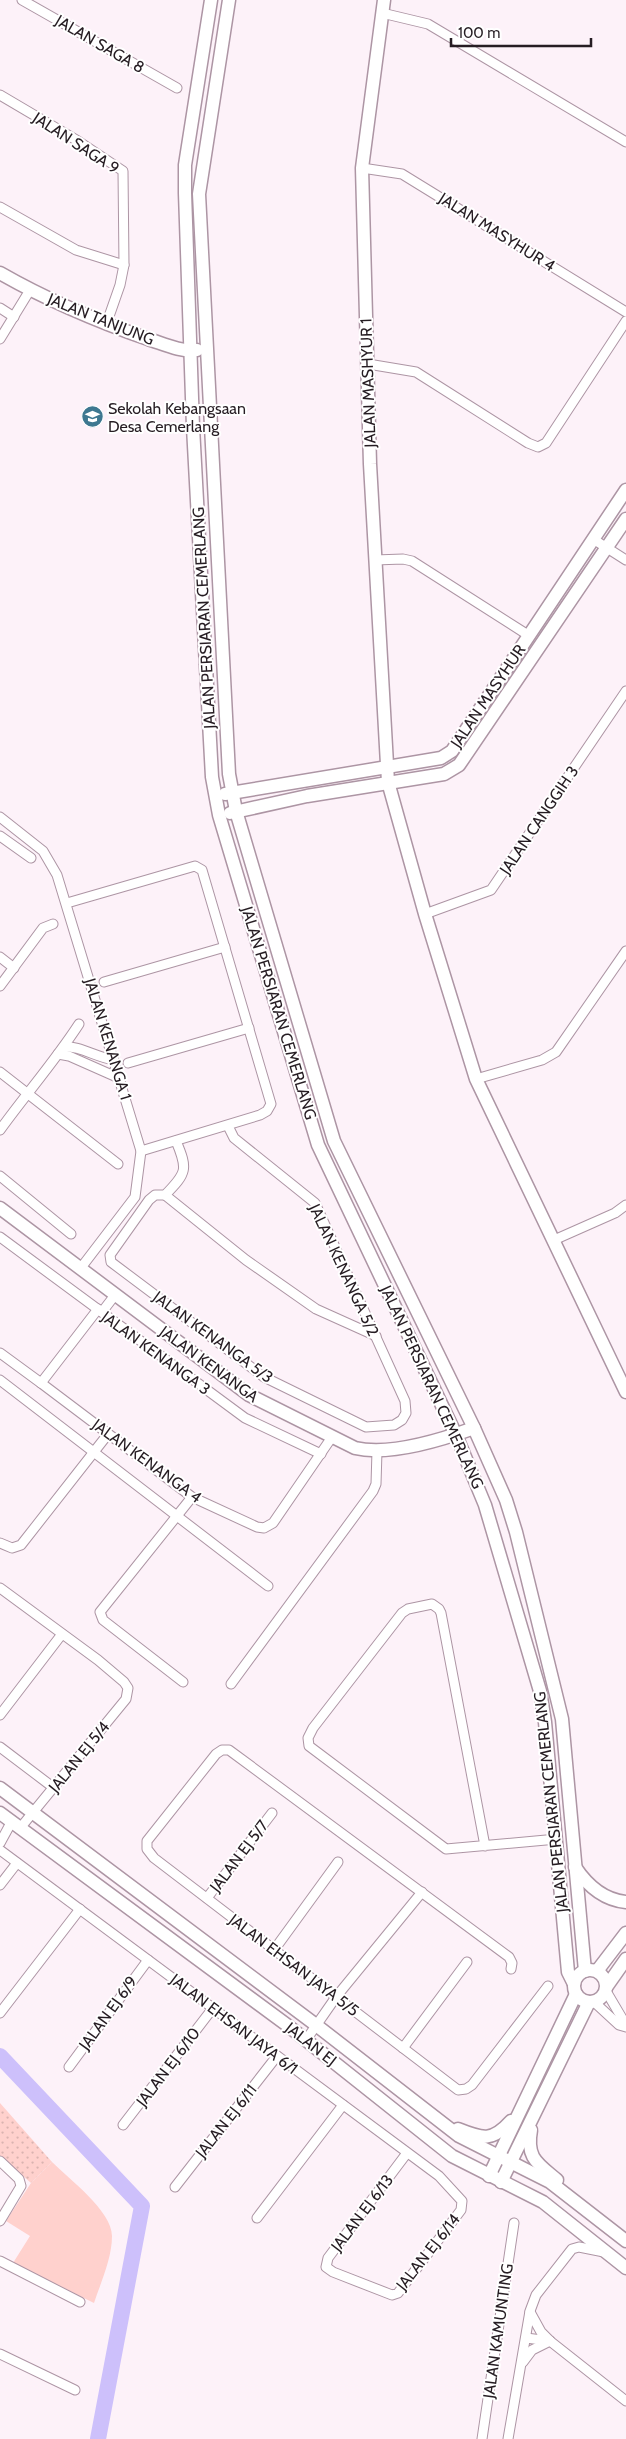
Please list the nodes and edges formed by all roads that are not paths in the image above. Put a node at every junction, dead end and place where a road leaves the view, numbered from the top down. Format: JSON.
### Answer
{"nodes":[{"id":1,"x":22,"y":0,"type":"edge"},
{"id":2,"x":211,"y":0,"type":"edge"},
{"id":3,"x":229,"y":0,"type":"edge"},
{"id":4,"x":384,"y":0,"type":"edge"},
{"id":5,"x":382,"y":13,"type":"junction"},
{"id":6,"x":178,"y":88,"type":"dead end"},
{"id":7,"x":0,"y":95,"type":"edge"},
{"id":8,"x":626,"y":142,"type":"edge"},
{"id":9,"x":362,"y":168,"type":"junction"},
{"id":10,"x":0,"y":207,"type":"edge"},
{"id":11,"x":124,"y":264,"type":"junction"},
{"id":12,"x":0,"y":273,"type":"edge"},
{"id":13,"x":30,"y":290,"type":"junction"},
{"id":14,"x":0,"y":308,"type":"edge"},
{"id":15,"x":626,"y":312,"type":"edge"},
{"id":16,"x":14,"y":317,"type":"junction"},
{"id":17,"x":626,"y":321,"type":"edge"},
{"id":18,"x":106,"y":324,"type":"junction"},
{"id":19,"x":0,"y":339,"type":"edge"},
{"id":20,"x":207,"y":349,"type":"junction"},
{"id":21,"x":191,"y":351,"type":"junction"},
{"id":22,"x":368,"y":364,"type":"junction"},
{"id":23,"x":626,"y":490,"type":"edge"},
{"id":24,"x":626,"y":519,"type":"edge"},
{"id":25,"x":593,"y":539,"type":"junction"},
{"id":26,"x":606,"y":547,"type":"junction"},
{"id":27,"x":375,"y":560,"type":"junction"},
{"id":28,"x":626,"y":560,"type":"edge"},
{"id":29,"x":528,"y":635,"type":"junction"},
{"id":30,"x":626,"y":691,"type":"edge"},
{"id":31,"x":387,"y":768,"type":"junction"},
{"id":32,"x":388,"y":782,"type":"junction"},
{"id":33,"x":233,"y":793,"type":"junction"},
{"id":34,"x":216,"y":796,"type":"junction"},
{"id":35,"x":236,"y":812,"type":"junction"},
{"id":36,"x":219,"y":815,"type":"junction"},
{"id":37,"x":0,"y":817,"type":"edge"},
{"id":38,"x":1,"y":839,"type":"edge"},
{"id":39,"x":31,"y":858,"type":"dead end"},
{"id":40,"x":67,"y":904,"type":"junction"},
{"id":41,"x":425,"y":914,"type":"junction"},
{"id":42,"x":53,"y":924,"type":"dead end"},
{"id":43,"x":225,"y":947,"type":"junction"},
{"id":44,"x":626,"y":951,"type":"edge"},
{"id":45,"x":0,"y":957,"type":"edge"},
{"id":46,"x":14,"y":968,"type":"junction"},
{"id":47,"x":104,"y":982,"type":"dead end"},
{"id":48,"x":0,"y":986,"type":"edge"},
{"id":49,"x":79,"y":1024,"type":"dead end"},
{"id":50,"x":249,"y":1028,"type":"junction"},
{"id":51,"x":61,"y":1050,"type":"junction"},
{"id":52,"x":114,"y":1060,"type":"junction"},
{"id":53,"x":128,"y":1063,"type":"dead end"},
{"id":54,"x":0,"y":1072,"type":"edge"},
{"id":55,"x":121,"y":1079,"type":"junction"},
{"id":56,"x":476,"y":1079,"type":"junction"},
{"id":57,"x":27,"y":1092,"type":"junction"},
{"id":58,"x":228,"y":1126,"type":"junction"},
{"id":59,"x":0,"y":1130,"type":"edge"},
{"id":60,"x":176,"y":1141,"type":"junction"},
{"id":61,"x":141,"y":1151,"type":"junction"},
{"id":62,"x":118,"y":1164,"type":"dead end"},
{"id":63,"x":0,"y":1176,"type":"edge"},
{"id":64,"x":165,"y":1195,"type":"junction"},
{"id":65,"x":626,"y":1205,"type":"edge"},
{"id":66,"x":0,"y":1208,"type":"edge"},
{"id":67,"x":72,"y":1234,"type":"dead end"},
{"id":68,"x":0,"y":1237,"type":"edge"},
{"id":69,"x":554,"y":1240,"type":"junction"},
{"id":70,"x":80,"y":1269,"type":"junction"},
{"id":71,"x":115,"y":1295,"type":"junction"},
{"id":72,"x":100,"y":1311,"type":"junction"},
{"id":73,"x":376,"y":1336,"type":"junction"},
{"id":74,"x":0,"y":1353,"type":"edge"},
{"id":75,"x":0,"y":1380,"type":"edge"},
{"id":76,"x":41,"y":1383,"type":"junction"},
{"id":77,"x":626,"y":1392,"type":"edge"},
{"id":78,"x":404,"y":1417,"type":"joint"},
{"id":79,"x":474,"y":1428,"type":"junction"},
{"id":80,"x":108,"y":1434,"type":"junction"},
{"id":81,"x":456,"y":1435,"type":"junction"},
{"id":82,"x":332,"y":1437,"type":"junction"},
{"id":83,"x":377,"y":1451,"type":"junction"},
{"id":84,"x":95,"y":1452,"type":"junction"},
{"id":85,"x":321,"y":1454,"type":"junction"},
{"id":86,"x":192,"y":1497,"type":"junction"},
{"id":87,"x":177,"y":1517,"type":"junction"},
{"id":88,"x":0,"y":1543,"type":"edge"},
{"id":89,"x":268,"y":1586,"type":"dead end"},
{"id":90,"x":0,"y":1588,"type":"edge"},
{"id":91,"x":62,"y":1634,"type":"junction"},
{"id":92,"x":184,"y":1682,"type":"dead end"},
{"id":93,"x":231,"y":1684,"type":"dead end"},
{"id":94,"x":0,"y":1715,"type":"edge"},
{"id":95,"x":0,"y":1748,"type":"edge"},
{"id":96,"x":0,"y":1788,"type":"edge"},
{"id":97,"x":54,"y":1788,"type":"junction"},
{"id":98,"x":0,"y":1812,"type":"edge"},
{"id":99,"x":34,"y":1812,"type":"junction"},
{"id":100,"x":272,"y":1813,"type":"dead end"},
{"id":101,"x":17,"y":1824,"type":"junction"},
{"id":102,"x":557,"y":1839,"type":"junction"},
{"id":103,"x":0,"y":1843,"type":"edge"},
{"id":104,"x":485,"y":1846,"type":"junction"},
{"id":105,"x":0,"y":1850,"type":"edge"},
{"id":106,"x":338,"y":1862,"type":"dead end"},
{"id":107,"x":17,"y":1863,"type":"junction"},
{"id":108,"x":575,"y":1868,"type":"junction"},
{"id":109,"x":0,"y":1885,"type":"edge"},
{"id":110,"x":422,"y":1892,"type":"junction"},
{"id":111,"x":207,"y":1898,"type":"junction"},
{"id":112,"x":626,"y":1902,"type":"edge"},
{"id":113,"x":80,"y":1909,"type":"junction"},
{"id":114,"x":626,"y":1933,"type":"edge"},
{"id":115,"x":274,"y":1950,"type":"junction"},
{"id":116,"x":626,"y":1959,"type":"edge"},
{"id":117,"x":148,"y":1960,"type":"junction"},
{"id":118,"x":467,"y":1962,"type":"dead end"},
{"id":119,"x":510,"y":1969,"type":"dead end"},
{"id":120,"x":591,"y":1971,"type":"junction"},
{"id":121,"x":548,"y":1986,"type":"dead end"},
{"id":122,"x":606,"y":1988,"type":"junction"},
{"id":123,"x":575,"y":1989,"type":"junction"},
{"id":124,"x":336,"y":1997,"type":"junction"},
{"id":125,"x":591,"y":2002,"type":"junction"},
{"id":126,"x":213,"y":2008,"type":"junction"},
{"id":127,"x":0,"y":2014,"type":"edge"},
{"id":128,"x":316,"y":2025,"type":"junction"},
{"id":129,"x":626,"y":2026,"type":"edge"},
{"id":130,"x":306,"y":2040,"type":"junction"},
{"id":131,"x":403,"y":2048,"type":"junction"},
{"id":132,"x":276,"y":2056,"type":"junction"},
{"id":133,"x":69,"y":2067,"type":"dead end"},
{"id":134,"x":343,"y":2105,"type":"junction"},
{"id":135,"x":520,"y":2111,"type":"junction"},
{"id":136,"x":533,"y":2117,"type":"junction"},
{"id":137,"x":442,"y":2123,"type":"junction"},
{"id":138,"x":123,"y":2125,"type":"dead end"},
{"id":139,"x":407,"y":2153,"type":"junction"},
{"id":140,"x":498,"y":2157,"type":"junction"},
{"id":141,"x":0,"y":2161,"type":"edge"},
{"id":142,"x":510,"y":2163,"type":"junction"},
{"id":143,"x":489,"y":2176,"type":"junction"},
{"id":144,"x":501,"y":2182,"type":"junction"},
{"id":145,"x":175,"y":2187,"type":"dead end"},
{"id":146,"x":569,"y":2196,"type":"junction"},
{"id":147,"x":462,"y":2204,"type":"joint"},
{"id":148,"x":257,"y":2218,"type":"dead end"},
{"id":149,"x":0,"y":2221,"type":"edge"},
{"id":150,"x":514,"y":2223,"type":"dead end"},
{"id":151,"x":626,"y":2242,"type":"edge"},
{"id":152,"x":606,"y":2253,"type":"junction"},
{"id":153,"x":0,"y":2261,"type":"edge"},
{"id":154,"x":626,"y":2268,"type":"edge"},
{"id":155,"x":333,"y":2272,"type":"joint"},
{"id":156,"x":80,"y":2302,"type":"dead end"},
{"id":157,"x":530,"y":2311,"type":"junction"},
{"id":158,"x":526,"y":2338,"type":"junction"},
{"id":159,"x":550,"y":2340,"type":"junction"},
{"id":160,"x":0,"y":2354,"type":"edge"},
{"id":161,"x":521,"y":2364,"type":"junction"},
{"id":162,"x":75,"y":2390,"type":"dead end"},
{"id":163,"x":626,"y":2401,"type":"edge"},
{"id":164,"x":482,"y":2439,"type":"edge"},
{"id":165,"x":508,"y":2439,"type":"edge"}],
"edges":[{"from":1,"to":6,"type":"street","name":"JALAN SAGA 8"},
{"from":2,"to":21,"type":"main road","name":"JALAN PERSIARAN CEMERLANG"},
{"from":3,"to":20,"type":"main road","name":"JALAN PERSIARAN CEMERLANG"},
{"from":4,"to":5,"type":"main road","name":"JALAN MASHYUR 1"},
{"from":5,"to":8,"type":"street"},
{"from":5,"to":9,"type":"main road","name":"JALAN MASHYUR 1"},
{"from":7,"to":11,"type":"street","name":"JALAN SAGA 9"},
{"from":9,"to":15,"type":"street","name":"JALAN MASYHUR 4"},
{"from":9,"to":22,"type":"main road","name":"JALAN MASHYUR 1"},
{"from":10,"to":11,"type":"street"},
{"from":11,"to":18,"type":"street","name":"JALAN SAGA 9"},
{"from":12,"to":13,"type":"main road","name":"JALAN TANJUNG"},
{"from":13,"to":16,"type":"street"},
{"from":13,"to":18,"type":"main road","name":"JALAN TANJUNG"},
{"from":14,"to":16,"type":"street"},
{"from":16,"to":19,"type":"street"},
{"from":17,"to":22,"type":"street"},
{"from":18,"to":21,"type":"main road","name":"JALAN TANJUNG"},
{"from":20,"to":21,"type":"main road","name":"JALAN TANJUNG"},
{"from":20,"to":33,"type":"main road","name":"JALAN PERSIARAN CEMERLANG"},
{"from":21,"to":34,"type":"main road","name":"JALAN PERSIARAN CEMERLANG"},
{"from":22,"to":27,"type":"main road","name":"JALAN MASHYUR 1"},
{"from":23,"to":25,"type":"main road","name":"JALAN MASYHUR"},
{"from":24,"to":26,"type":"main road","name":"JALAN MASYHUR"},
{"from":25,"to":26,"type":"street"},
{"from":25,"to":29,"type":"main road","name":"JALAN MASYHUR"},
{"from":26,"to":28,"type":"street"},
{"from":26,"to":32,"type":"main road","name":"JALAN MASYHUR"},
{"from":27,"to":29,"type":"street"},
{"from":27,"to":31,"type":"main road","name":"JALAN MASHYUR 1"},
{"from":29,"to":31,"type":"main road","name":"JALAN MASYHUR"},
{"from":30,"to":41,"type":"street","name":"JALAN CANGGIH 3"},
{"from":31,"to":32,"type":"main road","name":"JALAN MASHYUR 1"},
{"from":31,"to":33,"type":"main road","name":"JALAN MASYHUR"},
{"from":32,"to":35,"type":"main road","name":"JALAN MASYHUR"},
{"from":32,"to":41,"type":"main road","name":"JALAN MASHYUR 1"},
{"from":33,"to":34,"type":"main road","name":"JALAN MASYHUR"},
{"from":33,"to":35,"type":"main road","name":"JALAN PERSIARAN CEMERLANG"},
{"from":34,"to":36,"type":"main road","name":"JALAN PERSIARAN CEMERLANG"},
{"from":35,"to":36,"type":"main road","name":"JALAN MASYHUR"},
{"from":35,"to":79,"type":"main road","name":"JALAN PERSIARAN CEMERLANG"},
{"from":36,"to":81,"type":"main road","name":"JALAN PERSIARAN CEMERLANG"},
{"from":37,"to":40,"type":"street","name":"JALAN KENANGA 1"},
{"from":38,"to":39,"type":"street"},
{"from":40,"to":43,"type":"street"},
{"from":40,"to":52,"type":"street","name":"JALAN KENANGA 1"},
{"from":41,"to":56,"type":"main road","name":"JALAN MASHYUR 1"},
{"from":42,"to":46,"type":"street"},
{"from":43,"to":47,"type":"street"},
{"from":43,"to":50,"type":"street"},
{"from":44,"to":56,"type":"street"},
{"from":45,"to":46,"type":"street"},
{"from":46,"to":48,"type":"street"},
{"from":49,"to":51,"type":"street"},
{"from":50,"to":53,"type":"street"},
{"from":50,"to":58,"type":"street"},
{"from":51,"to":52,"type":"street"},
{"from":51,"to":55,"type":"street"},
{"from":51,"to":57,"type":"street"},
{"from":52,"to":55,"type":"street","name":"JALAN KENANGA 1"},
{"from":54,"to":57,"type":"street"},
{"from":55,"to":61,"type":"street","name":"JALAN KENANGA 1"},
{"from":56,"to":69,"type":"main road","name":"JALAN MASHYUR 1"},
{"from":57,"to":59,"type":"street"},
{"from":57,"to":62,"type":"street"},
{"from":58,"to":60,"type":"street"},
{"from":58,"to":73,"type":"street","name":"JALAN KENANGA 5/2"},
{"from":60,"to":61,"type":"street"},
{"from":60,"to":64,"type":"street"},
{"from":61,"to":70,"type":"street","name":"JALAN KENANGA 1"},
{"from":63,"to":67,"type":"street"},
{"from":64,"to":73,"type":"street"},
{"from":64,"to":78,"type":"street","name":"JALAN KENANGA 5/3"},
{"from":65,"to":69,"type":"street"},
{"from":66,"to":70,"type":"main road","name":"JALAN KENANGA"},
{"from":68,"to":72,"type":"street","name":"JALAN KENANGA 3"},
{"from":69,"to":77,"type":"main road","name":"JALAN MASHYUR 1"},
{"from":70,"to":71,"type":"main road","name":"JALAN KENANGA"},
{"from":71,"to":72,"type":"street"},
{"from":71,"to":82,"type":"main road","name":"JALAN KENANGA"},
{"from":72,"to":76,"type":"street"},
{"from":72,"to":85,"type":"street","name":"JALAN KENANGA 3"},
{"from":73,"to":78,"type":"street","name":"JALAN KENANGA 5/2"},
{"from":74,"to":76,"type":"street","name":"JALAN KENANGA 4"},
{"from":75,"to":84,"type":"street"},
{"from":76,"to":80,"type":"street","name":"JALAN KENANGA 4"},
{"from":79,"to":81,"type":"main road","name":"JALAN KENANGA"},
{"from":79,"to":108,"type":"main road","name":"JALAN PERSIARAN CEMERLANG"},
{"from":80,"to":84,"type":"street"},
{"from":80,"to":86,"type":"street","name":"JALAN KENANGA 4"},
{"from":81,"to":83,"type":"main road","name":"JALAN KENANGA"},
{"from":81,"to":102,"type":"main road","name":"JALAN PERSIARAN CEMERLANG"},
{"from":82,"to":83,"type":"main road","name":"JALAN KENANGA"},
{"from":82,"to":85,"type":"street","name":"JALAN KENANGA 4"},
{"from":83,"to":93,"type":"street"},
{"from":84,"to":87,"type":"street"},
{"from":84,"to":88,"type":"street"},
{"from":85,"to":86,"type":"street","name":"JALAN KENANGA 4"},
{"from":86,"to":87,"type":"street"},
{"from":87,"to":89,"type":"street"},
{"from":87,"to":92,"type":"street"},
{"from":90,"to":91,"type":"street"},
{"from":91,"to":94,"type":"street"},
{"from":91,"to":97,"type":"street","name":"JALAN EJ 5/4"},
{"from":95,"to":97,"type":"street"},
{"from":96,"to":99,"type":"main road","name":"JALAN EJ"},
{"from":97,"to":99,"type":"street","name":"JALAN EJ 5/4"},
{"from":98,"to":101,"type":"main road","name":"JALAN EJ"},
{"from":99,"to":101,"type":"street","name":"JALAN EJ 5/4"},
{"from":99,"to":128,"type":"main road","name":"JALAN EJ"},
{"from":100,"to":111,"type":"street","name":"JALAN EJ 5/7"},
{"from":101,"to":103,"type":"street","name":"JALAN EJ 5/4"},
{"from":101,"to":130,"type":"main road","name":"JALAN EJ"},
{"from":102,"to":104,"type":"street"},
{"from":102,"to":123,"type":"main road","name":"JALAN PERSIARAN CEMERLANG"},
{"from":104,"to":104,"type":"street"},
{"from":105,"to":107,"type":"street","name":"JALAN EHSAN JAYA 6/1"},
{"from":106,"to":115,"type":"street"},
{"from":107,"to":109,"type":"street"},
{"from":107,"to":113,"type":"street","name":"JALAN EHSAN JAYA 6/1"},
{"from":108,"to":112,"type":"main road"},
{"from":108,"to":120,"type":"main road","name":"JALAN PERSIARAN CEMERLANG"},
{"from":110,"to":111,"type":"street","name":"JALAN EHSAN JAYA 5/5"},
{"from":110,"to":119,"type":"street"},
{"from":110,"to":124,"type":"street"},
{"from":111,"to":115,"type":"street","name":"JALAN EHSAN JAYA 5/5"},
{"from":113,"to":117,"type":"street","name":"JALAN EHSAN JAYA 6/1"},
{"from":113,"to":127,"type":"street"},
{"from":114,"to":120,"type":"main road"},
{"from":115,"to":124,"type":"street","name":"JALAN EHSAN JAYA 5/5"},
{"from":116,"to":122,"type":"main road"},
{"from":117,"to":126,"type":"street","name":"JALAN EHSAN JAYA 6/1"},
{"from":117,"to":133,"type":"street","name":"JALAN EJ 6/9"},
{"from":118,"to":131,"type":"street"},
{"from":120,"to":122,"type":"main road"},
{"from":120,"to":123,"type":"main road"},
{"from":121,"to":131,"type":"street","name":"JALAN EHSAN JAYA 5/5"},
{"from":122,"to":125,"type":"main road"},
{"from":122,"to":129,"type":"street"},
{"from":123,"to":125,"type":"main road"},
{"from":123,"to":135,"type":"main road"},
{"from":124,"to":128,"type":"street"},
{"from":124,"to":131,"type":"street","name":"JALAN EHSAN JAYA 5/5"},
{"from":125,"to":129,"type":"street"},
{"from":125,"to":136,"type":"main road"},
{"from":126,"to":132,"type":"street","name":"JALAN EHSAN JAYA 6/1"},
{"from":126,"to":138,"type":"street","name":"JALAN EJ 6/10"},
{"from":128,"to":130,"type":"street"},
{"from":128,"to":137,"type":"main road","name":"JALAN EJ"},
{"from":130,"to":143,"type":"main road","name":"JALAN EJ"},
{"from":132,"to":134,"type":"street","name":"JALAN EHSAN JAYA 6/1"},
{"from":132,"to":145,"type":"street","name":"JALAN EJ 6/11"},
{"from":134,"to":139,"type":"street","name":"JALAN EHSAN JAYA 6/1"},
{"from":134,"to":148,"type":"street"},
{"from":135,"to":137,"type":"main road"},
{"from":135,"to":140,"type":"main road"},
{"from":136,"to":142,"type":"main road"},
{"from":136,"to":146,"type":"main road"},
{"from":137,"to":140,"type":"main road","name":"JALAN EJ"},
{"from":139,"to":147,"type":"street","name":"JALAN EHSAN JAYA 6/1"},
{"from":139,"to":155,"type":"street","name":"JALAN EJ 6/13"},
{"from":140,"to":142,"type":"main road","name":"JALAN EJ"},
{"from":140,"to":143,"type":"main road"},
{"from":141,"to":149,"type":"street"},
{"from":142,"to":144,"type":"main road"},
{"from":142,"to":146,"type":"main road","name":"JALAN EJ"},
{"from":143,"to":144,"type":"main road","name":"JALAN EJ"},
{"from":144,"to":152,"type":"main road","name":"JALAN EJ"},
{"from":146,"to":151,"type":"main road","name":"JALAN EJ"},
{"from":147,"to":155,"type":"street","name":"JALAN EJ 6/14"},
{"from":150,"to":164,"type":"street","name":"JALAN KAMUNTING"},
{"from":152,"to":154,"type":"main road","name":"JALAN EJ"},
{"from":152,"to":157,"type":"street"},
{"from":153,"to":156,"type":"street"},
{"from":157,"to":158,"type":"street"},
{"from":157,"to":159,"type":"street"},
{"from":158,"to":159,"type":"street"},
{"from":158,"to":161,"type":"street"},
{"from":159,"to":161,"type":"street"},
{"from":159,"to":163,"type":"street"},
{"from":160,"to":162,"type":"street"},
{"from":161,"to":165,"type":"street"}]}
